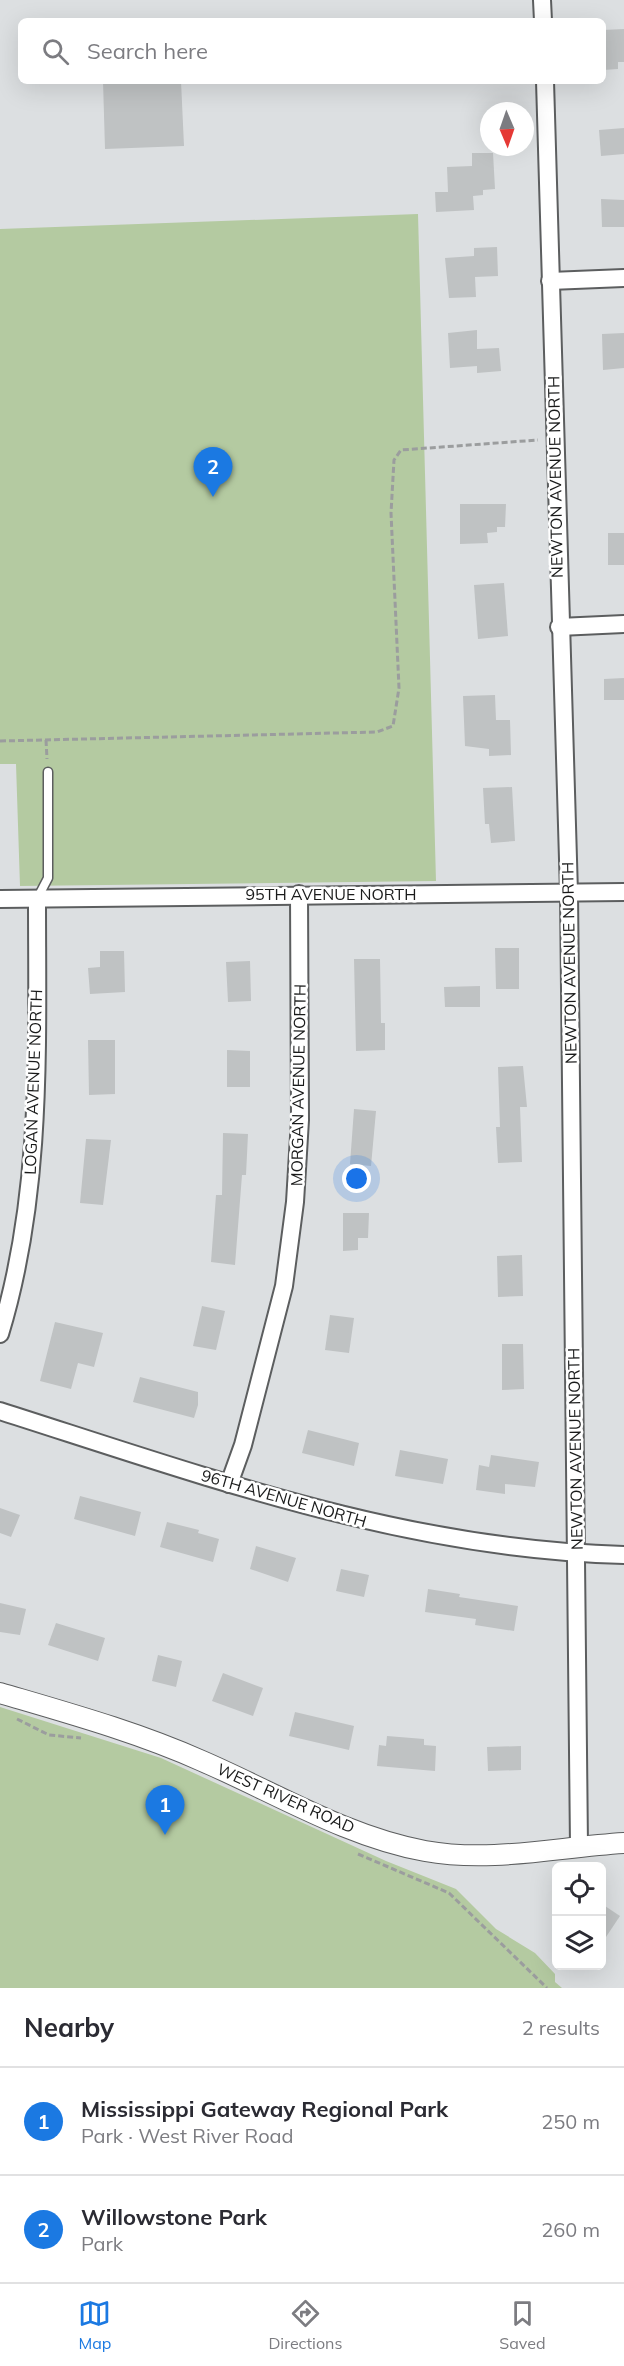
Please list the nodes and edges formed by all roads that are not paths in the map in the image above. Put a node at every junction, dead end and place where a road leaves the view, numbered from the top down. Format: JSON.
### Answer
{"nodes":[{"id":1,"x":542,"y":0,"type":"edge"},
{"id":2,"x":543,"y":18,"type":"edge"},
{"id":3,"x":545,"y":84,"type":"edge"},
{"id":4,"x":624,"y":278,"type":"edge"},
{"id":5,"x":550,"y":281,"type":"junction"},
{"id":6,"x":624,"y":624,"type":"edge"},
{"id":7,"x":559,"y":627,"type":"junction"},
{"id":8,"x":48,"y":771,"type":"road end"},
{"id":9,"x":624,"y":892,"type":"edge"},
{"id":10,"x":569,"y":893,"type":"junction"},
{"id":11,"x":299,"y":894,"type":"junction"},
{"id":12,"x":0,"y":899,"type":"edge"},
{"id":13,"x":37,"y":899,"type":"junction"},
{"id":14,"x":0,"y":1334,"type":"edge"},
{"id":15,"x":0,"y":1411,"type":"edge"},
{"id":16,"x":229,"y":1484,"type":"junction"},
{"id":17,"x":576,"y":1554,"type":"junction"},
{"id":18,"x":624,"y":1555,"type":"edge"},
{"id":19,"x":0,"y":1693,"type":"edge"},
{"id":20,"x":624,"y":1843,"type":"edge"},
{"id":21,"x":579,"y":1846,"type":"junction"}],
"edges":[{"from":1,"to":2,"type":"street"},
{"from":3,"to":5,"type":"street","name":"NEWTON AVENUE NORTH"},
{"from":4,"to":5,"type":"street"},
{"from":5,"to":7,"type":"street","name":"NEWTON AVENUE NORTH"},
{"from":6,"to":7,"type":"street"},
{"from":7,"to":10,"type":"street","name":"NEWTON AVENUE NORTH"},
{"from":8,"to":13,"type":"lane"},
{"from":9,"to":10,"type":"street","name":"95TH AVENUE NORTH"},
{"from":10,"to":11,"type":"street","name":"95TH AVENUE NORTH"},
{"from":10,"to":17,"type":"street","name":"NEWTON AVENUE NORTH"},
{"from":11,"to":13,"type":"street","name":"95TH AVENUE NORTH"},
{"from":11,"to":16,"type":"street","name":"MORGAN AVENUE NORTH"},
{"from":12,"to":13,"type":"street","name":"95TH AVENUE NORTH"},
{"from":13,"to":14,"type":"street","name":"LOGAN AVENUE NORTH"},
{"from":15,"to":16,"type":"street","name":"96TH AVENUE NORTH"},
{"from":16,"to":17,"type":"street","name":"96TH AVENUE NORTH"},
{"from":17,"to":18,"type":"street","name":"96TH AVENUE NORTH"},
{"from":17,"to":21,"type":"street","name":"NEWTON AVENUE NORTH"},
{"from":19,"to":21,"type":"street","name":"WEST RIVER ROAD"},
{"from":20,"to":21,"type":"street","name":"WEST RIVER ROAD"}]}
